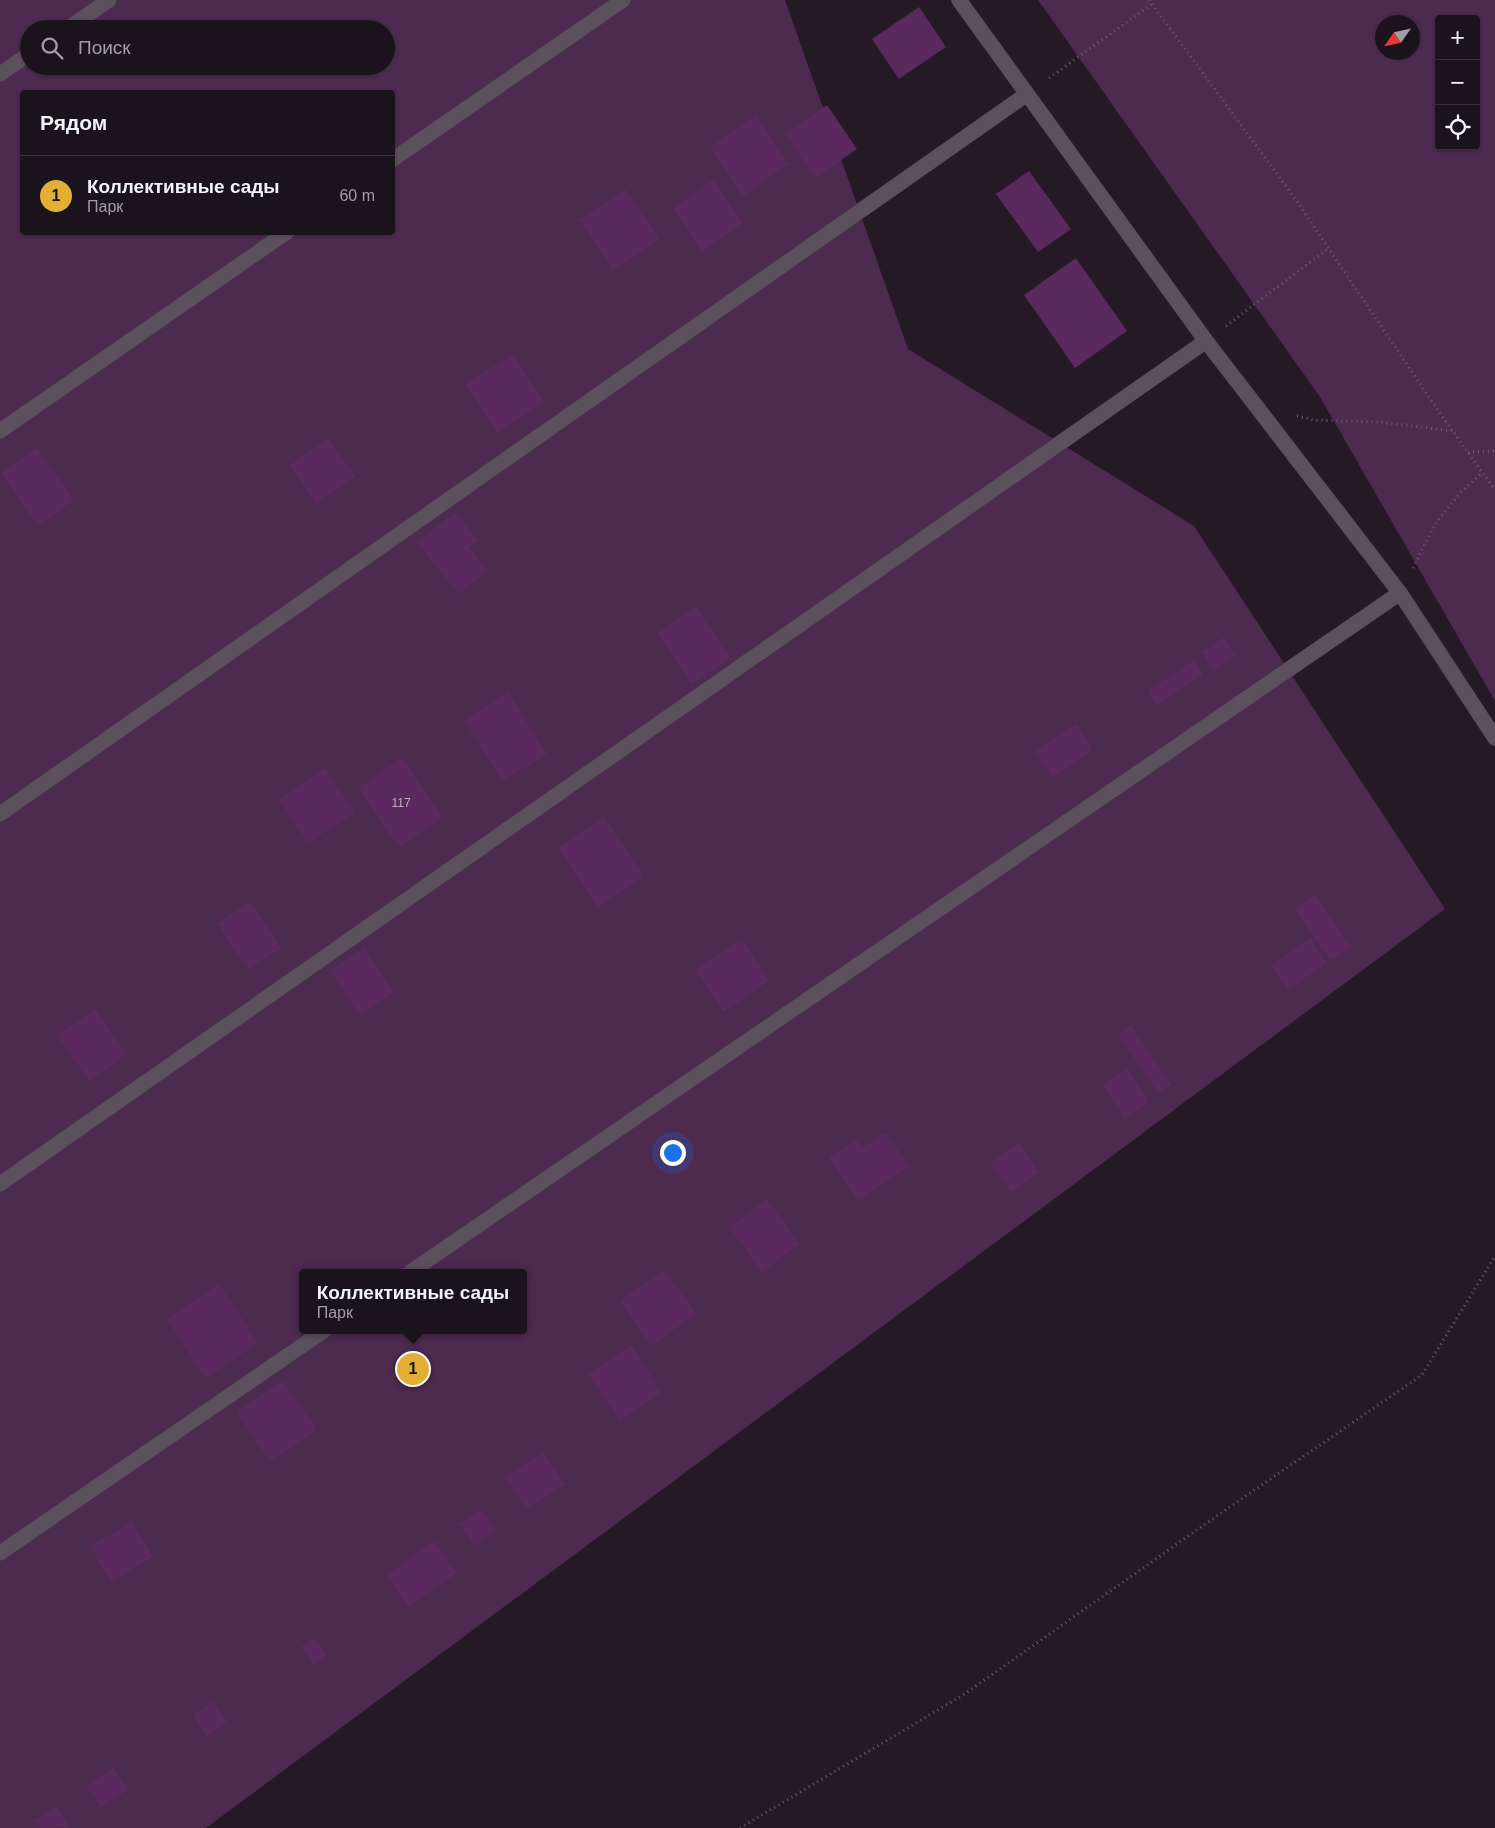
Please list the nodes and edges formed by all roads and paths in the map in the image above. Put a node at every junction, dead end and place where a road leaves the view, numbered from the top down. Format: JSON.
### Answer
{"nodes":[{"id":1,"x":110,"y":0,"type":"edge"},
{"id":2,"x":623,"y":0,"type":"edge"},
{"id":3,"x":959,"y":0,"type":"edge"},
{"id":4,"x":1150,"y":2,"type":"edge"},
{"id":5,"x":80,"y":20,"type":"edge"},
{"id":6,"x":20,"y":60,"type":"edge"},
{"id":7,"x":0,"y":74,"type":"edge"},
{"id":8,"x":1027,"y":94,"type":"junction"},
{"id":9,"x":395,"y":158,"type":"edge"},
{"id":10,"x":283,"y":235,"type":"edge"},
{"id":11,"x":1329,"y":248,"type":"junction"},
{"id":12,"x":1206,"y":341,"type":"junction"},
{"id":13,"x":1256,"y":405,"type":"junction"},
{"id":14,"x":0,"y":431,"type":"edge"},
{"id":15,"x":1453,"y":432,"type":"junction"},
{"id":16,"x":1495,"y":451,"type":"edge"},
{"id":17,"x":1468,"y":452,"type":"junction"},
{"id":18,"x":1482,"y":472,"type":"junction"},
{"id":19,"x":1495,"y":490,"type":"edge"},
{"id":20,"x":1400,"y":593,"type":"junction"},
{"id":21,"x":1495,"y":738,"type":"edge"},
{"id":22,"x":0,"y":814,"type":"edge"},
{"id":23,"x":0,"y":1184,"type":"edge"},
{"id":24,"x":1495,"y":1256,"type":"edge"},
{"id":25,"x":415,"y":1269,"type":"edge"},
{"id":26,"x":319,"y":1334,"type":"edge"},
{"id":27,"x":0,"y":1553,"type":"edge"},
{"id":28,"x":740,"y":1828,"type":"edge"}],
"edges":[{"from":1,"to":5,"type":"street"},
{"from":2,"to":9,"type":"street"},
{"from":3,"to":8,"type":"street"},
{"from":4,"to":8,"type":"path"},
{"from":4,"to":11,"type":"path"},
{"from":6,"to":7,"type":"street"},
{"from":8,"to":12,"type":"street"},
{"from":8,"to":22,"type":"street"},
{"from":10,"to":14,"type":"street"},
{"from":11,"to":12,"type":"path"},
{"from":11,"to":15,"type":"path"},
{"from":12,"to":13,"type":"street"},
{"from":12,"to":23,"type":"street"},
{"from":13,"to":15,"type":"path"},
{"from":13,"to":20,"type":"street"},
{"from":15,"to":17,"type":"path"},
{"from":16,"to":17,"type":"path"},
{"from":17,"to":18,"type":"path"},
{"from":18,"to":19,"type":"path"},
{"from":18,"to":20,"type":"path"},
{"from":20,"to":21,"type":"street"},
{"from":20,"to":25,"type":"street"},
{"from":24,"to":28,"type":"path"},
{"from":26,"to":27,"type":"street"}]}
